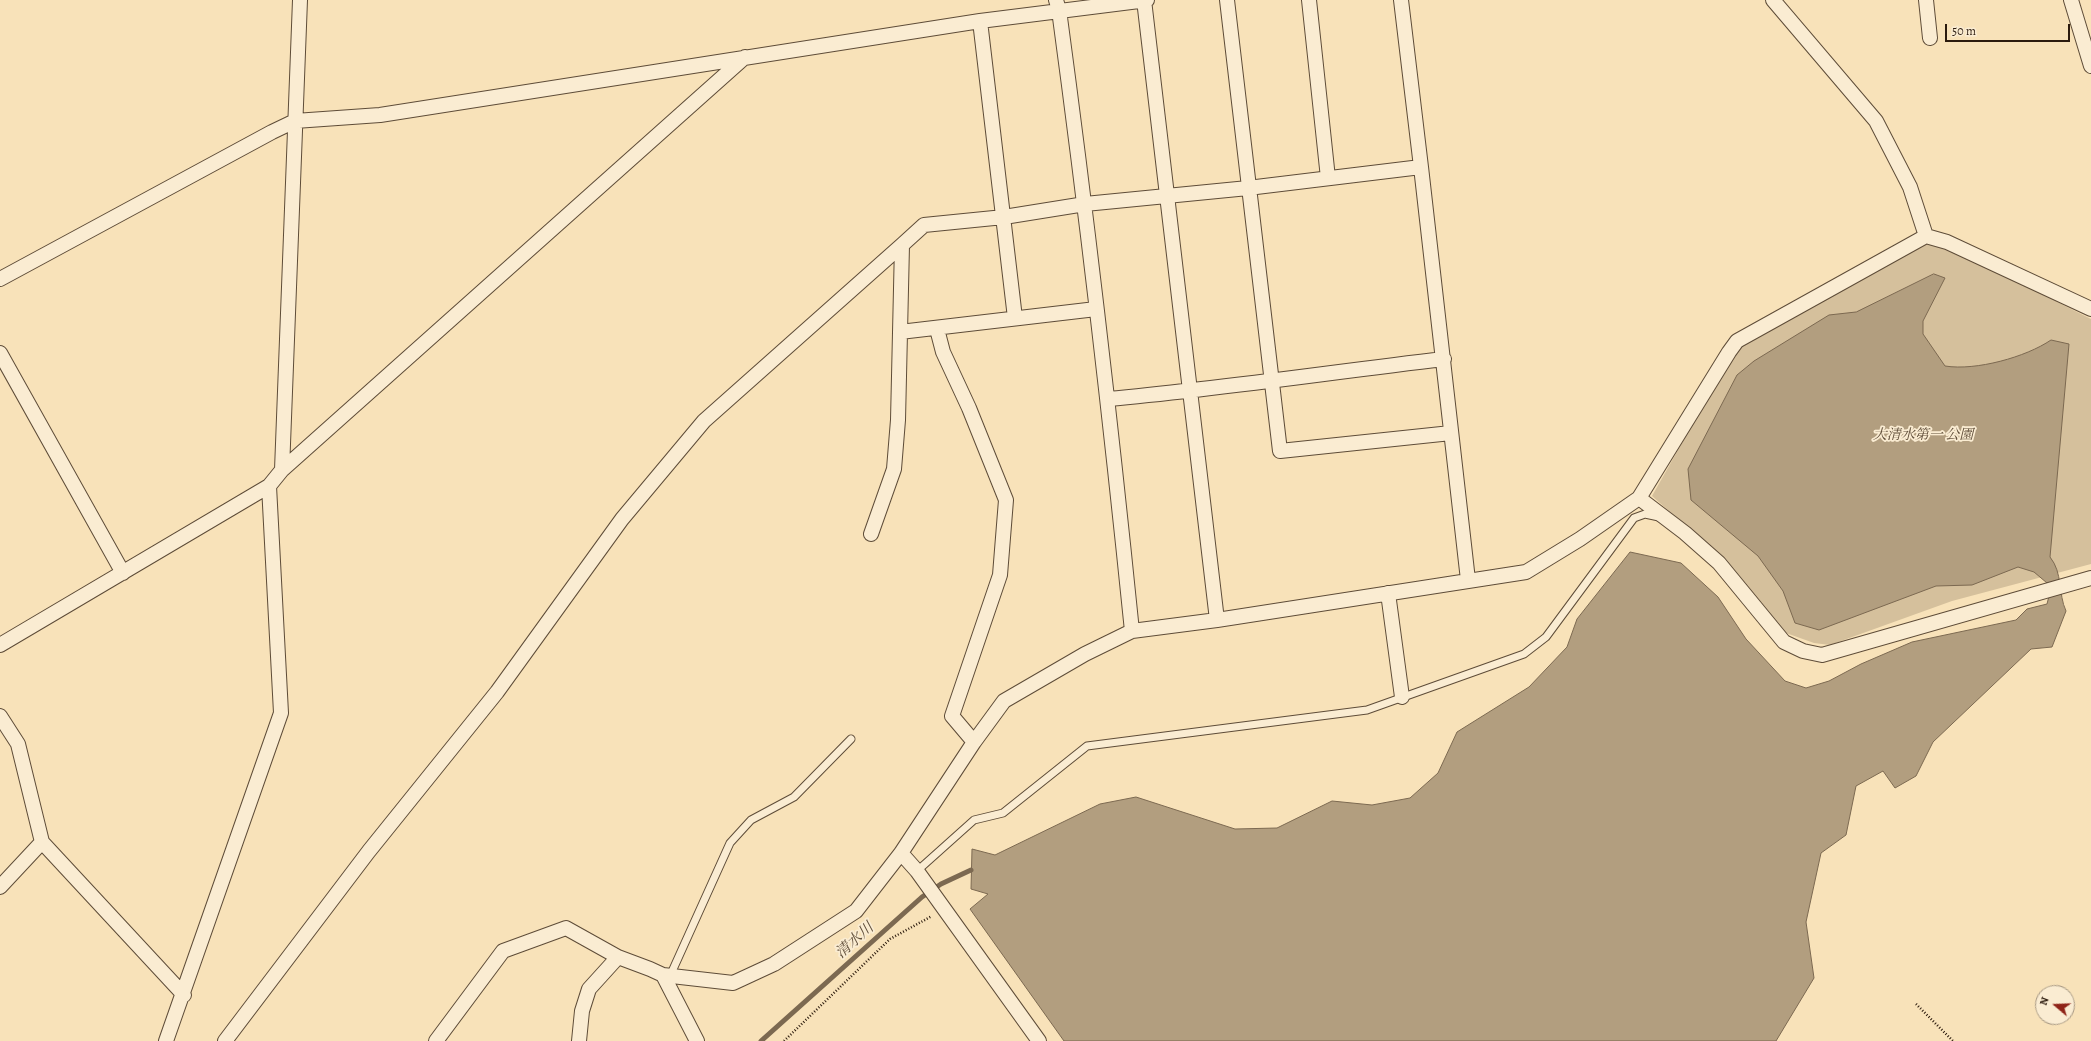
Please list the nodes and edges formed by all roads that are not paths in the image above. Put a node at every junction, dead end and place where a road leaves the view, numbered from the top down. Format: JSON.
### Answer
{"nodes":[{"id":1,"x":300,"y":0,"type":"edge"},
{"id":2,"x":1145,"y":0,"type":"edge"},
{"id":3,"x":1227,"y":0,"type":"edge"},
{"id":4,"x":1309,"y":0,"type":"edge"},
{"id":5,"x":1401,"y":0,"type":"edge"},
{"id":6,"x":1773,"y":0,"type":"edge"},
{"id":7,"x":1926,"y":0,"type":"edge"},
{"id":8,"x":2071,"y":0,"type":"edge"},
{"id":9,"x":1058,"y":5,"type":"edge"},
{"id":10,"x":980,"y":22,"type":"junction"},
{"id":11,"x":1930,"y":38,"type":"dead end"},
{"id":12,"x":745,"y":57,"type":"junction"},
{"id":13,"x":2091,"y":66,"type":"edge"},
{"id":14,"x":295,"y":122,"type":"junction"},
{"id":15,"x":1421,"y":167,"type":"junction"},
{"id":16,"x":1328,"y":178,"type":"junction"},
{"id":17,"x":1248,"y":188,"type":"junction"},
{"id":18,"x":1166,"y":196,"type":"junction"},
{"id":19,"x":1085,"y":204,"type":"junction"},
{"id":20,"x":1004,"y":217,"type":"junction"},
{"id":21,"x":1926,"y":236,"type":"junction"},
{"id":22,"x":902,"y":245,"type":"junction"},
{"id":23,"x":0,"y":278,"type":"edge"},
{"id":24,"x":2091,"y":309,"type":"edge"},
{"id":25,"x":1096,"y":310,"type":"junction"},
{"id":26,"x":1015,"y":318,"type":"junction"},
{"id":27,"x":937,"y":329,"type":"junction"},
{"id":28,"x":900,"y":332,"type":"junction"},
{"id":29,"x":0,"y":353,"type":"edge"},
{"id":30,"x":1444,"y":359,"type":"junction"},
{"id":31,"x":1272,"y":380,"type":"junction"},
{"id":32,"x":1190,"y":392,"type":"junction"},
{"id":33,"x":1108,"y":399,"type":"junction"},
{"id":34,"x":1451,"y":433,"type":"junction"},
{"id":35,"x":282,"y":470,"type":"junction"},
{"id":36,"x":269,"y":486,"type":"junction"},
{"id":37,"x":1639,"y":498,"type":"junction"},
{"id":38,"x":1667,"y":519,"type":"junction"},
{"id":39,"x":871,"y":534,"type":"dead end"},
{"id":40,"x":123,"y":573,"type":"junction"},
{"id":41,"x":2091,"y":578,"type":"edge"},
{"id":42,"x":1468,"y":580,"type":"junction"},
{"id":43,"x":1388,"y":593,"type":"junction"},
{"id":44,"x":1217,"y":620,"type":"junction"},
{"id":45,"x":1132,"y":631,"type":"junction"},
{"id":46,"x":0,"y":645,"type":"edge"},
{"id":47,"x":1402,"y":697,"type":"junction"},
{"id":48,"x":0,"y":716,"type":"edge"},
{"id":49,"x":851,"y":739,"type":"dead end"},
{"id":50,"x":974,"y":742,"type":"junction"},
{"id":51,"x":42,"y":842,"type":"junction"},
{"id":52,"x":901,"y":853,"type":"junction"},
{"id":53,"x":921,"y":875,"type":"junction"},
{"id":54,"x":0,"y":887,"type":"edge"},
{"id":55,"x":618,"y":957,"type":"junction"},
{"id":56,"x":667,"y":976,"type":"junction"},
{"id":57,"x":184,"y":995,"type":"junction"},
{"id":58,"x":166,"y":1041,"type":"edge"},
{"id":59,"x":225,"y":1041,"type":"edge"},
{"id":60,"x":436,"y":1041,"type":"edge"},
{"id":61,"x":579,"y":1041,"type":"edge"},
{"id":62,"x":697,"y":1041,"type":"edge"},
{"id":63,"x":1039,"y":1041,"type":"edge"}],
"edges":[{"from":1,"to":14,"type":"street"},
{"from":2,"to":9,"type":"street"},
{"from":2,"to":18,"type":"street"},
{"from":3,"to":17,"type":"street"},
{"from":4,"to":16,"type":"street"},
{"from":5,"to":15,"type":"street"},
{"from":6,"to":21,"type":"street"},
{"from":7,"to":11,"type":"street"},
{"from":8,"to":13,"type":"street"},
{"from":9,"to":10,"type":"street"},
{"from":9,"to":19,"type":"street"},
{"from":10,"to":12,"type":"street"},
{"from":10,"to":20,"type":"street"},
{"from":12,"to":14,"type":"street"},
{"from":12,"to":35,"type":"street"},
{"from":14,"to":23,"type":"street"},
{"from":14,"to":35,"type":"street"},
{"from":15,"to":16,"type":"street"},
{"from":15,"to":30,"type":"street"},
{"from":16,"to":17,"type":"street"},
{"from":17,"to":18,"type":"street"},
{"from":17,"to":31,"type":"street"},
{"from":18,"to":19,"type":"street"},
{"from":18,"to":32,"type":"street"},
{"from":19,"to":20,"type":"street"},
{"from":19,"to":25,"type":"street"},
{"from":20,"to":22,"type":"street"},
{"from":20,"to":26,"type":"street"},
{"from":21,"to":24,"type":"street"},
{"from":21,"to":37,"type":"street"},
{"from":22,"to":28,"type":"street"},
{"from":22,"to":59,"type":"street"},
{"from":25,"to":26,"type":"street"},
{"from":25,"to":33,"type":"street"},
{"from":26,"to":27,"type":"street"},
{"from":27,"to":28,"type":"street"},
{"from":27,"to":50,"type":"street"},
{"from":28,"to":39,"type":"street"},
{"from":29,"to":40,"type":"street"},
{"from":30,"to":31,"type":"street"},
{"from":30,"to":34,"type":"street"},
{"from":31,"to":32,"type":"street"},
{"from":31,"to":34,"type":"street"},
{"from":32,"to":33,"type":"street"},
{"from":32,"to":44,"type":"street"},
{"from":33,"to":45,"type":"street"},
{"from":34,"to":42,"type":"street"},
{"from":35,"to":36,"type":"street"},
{"from":36,"to":40,"type":"street"},
{"from":36,"to":57,"type":"street"},
{"from":37,"to":38,"type":"street"},
{"from":37,"to":42,"type":"street"},
{"from":38,"to":41,"type":"street"},
{"from":38,"to":47,"type":"lane"},
{"from":40,"to":46,"type":"street"},
{"from":42,"to":43,"type":"street"},
{"from":43,"to":44,"type":"street"},
{"from":43,"to":47,"type":"street"},
{"from":44,"to":45,"type":"street"},
{"from":45,"to":50,"type":"street"},
{"from":47,"to":53,"type":"lane"},
{"from":48,"to":51,"type":"street"},
{"from":49,"to":56,"type":"lane"},
{"from":50,"to":52,"type":"street"},
{"from":51,"to":54,"type":"street"},
{"from":51,"to":57,"type":"street"},
{"from":52,"to":53,"type":"street"},
{"from":52,"to":56,"type":"street"},
{"from":53,"to":63,"type":"street"},
{"from":55,"to":56,"type":"street"},
{"from":55,"to":60,"type":"street"},
{"from":55,"to":61,"type":"street"},
{"from":56,"to":62,"type":"street"},
{"from":57,"to":58,"type":"street"}]}
